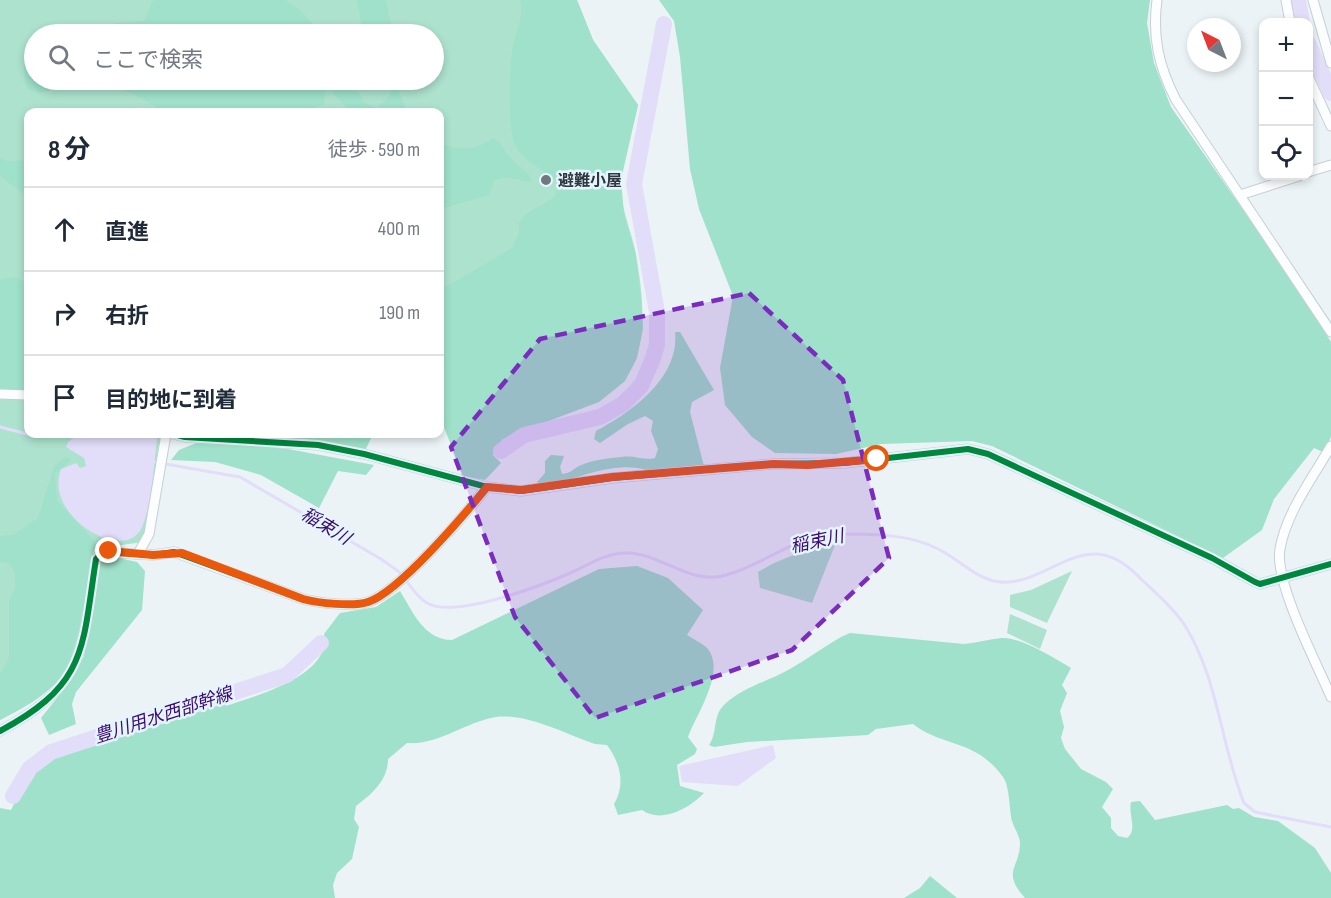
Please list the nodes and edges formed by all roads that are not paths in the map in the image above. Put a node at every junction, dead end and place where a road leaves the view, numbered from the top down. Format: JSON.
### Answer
{"nodes":[{"id":1,"x":1156,"y":0,"type":"edge"},
{"id":2,"x":1286,"y":0,"type":"edge"},
{"id":3,"x":1313,"y":0,"type":"edge"},
{"id":4,"x":1289,"y":18,"type":"edge"},
{"id":5,"x":1330,"y":57,"type":"edge"},
{"id":6,"x":1313,"y":87,"type":"edge"},
{"id":7,"x":1331,"y":126,"type":"edge"},
{"id":8,"x":1331,"y":165,"type":"edge"},
{"id":9,"x":1313,"y":170,"type":"edge"},
{"id":10,"x":1287,"y":180,"type":"edge"},
{"id":11,"x":1240,"y":195,"type":"junction"},
{"id":12,"x":1331,"y":332,"type":"edge"},
{"id":13,"x":0,"y":394,"type":"edge"},
{"id":14,"x":24,"y":395,"type":"edge"},
{"id":15,"x":165,"y":438,"type":"edge"},
{"id":16,"x":202,"y":438,"type":"edge"},
{"id":17,"x":1331,"y":446,"type":"edge"},
{"id":18,"x":487,"y":487,"type":"junction"},
{"id":19,"x":139,"y":552,"type":"junction"},
{"id":20,"x":1331,"y":564,"type":"edge"},
{"id":21,"x":1282,"y":576,"type":"junction"},
{"id":22,"x":1331,"y":697,"type":"edge"},
{"id":23,"x":0,"y":730,"type":"edge"}],
"edges":[{"from":1,"to":11,"type":"street"},
{"from":2,"to":4,"type":"street"},
{"from":3,"to":5,"type":"street"},
{"from":6,"to":7,"type":"street"},
{"from":8,"to":9,"type":"street"},
{"from":10,"to":11,"type":"street"},
{"from":11,"to":12,"type":"street"},
{"from":13,"to":14,"type":"street"},
{"from":15,"to":19,"type":"street"},
{"from":16,"to":18,"type":"street"},
{"from":17,"to":21,"type":"street"},
{"from":18,"to":19,"type":"street"},
{"from":18,"to":21,"type":"street"},
{"from":19,"to":23,"type":"street"},
{"from":20,"to":21,"type":"street"},
{"from":21,"to":22,"type":"street"}]}
